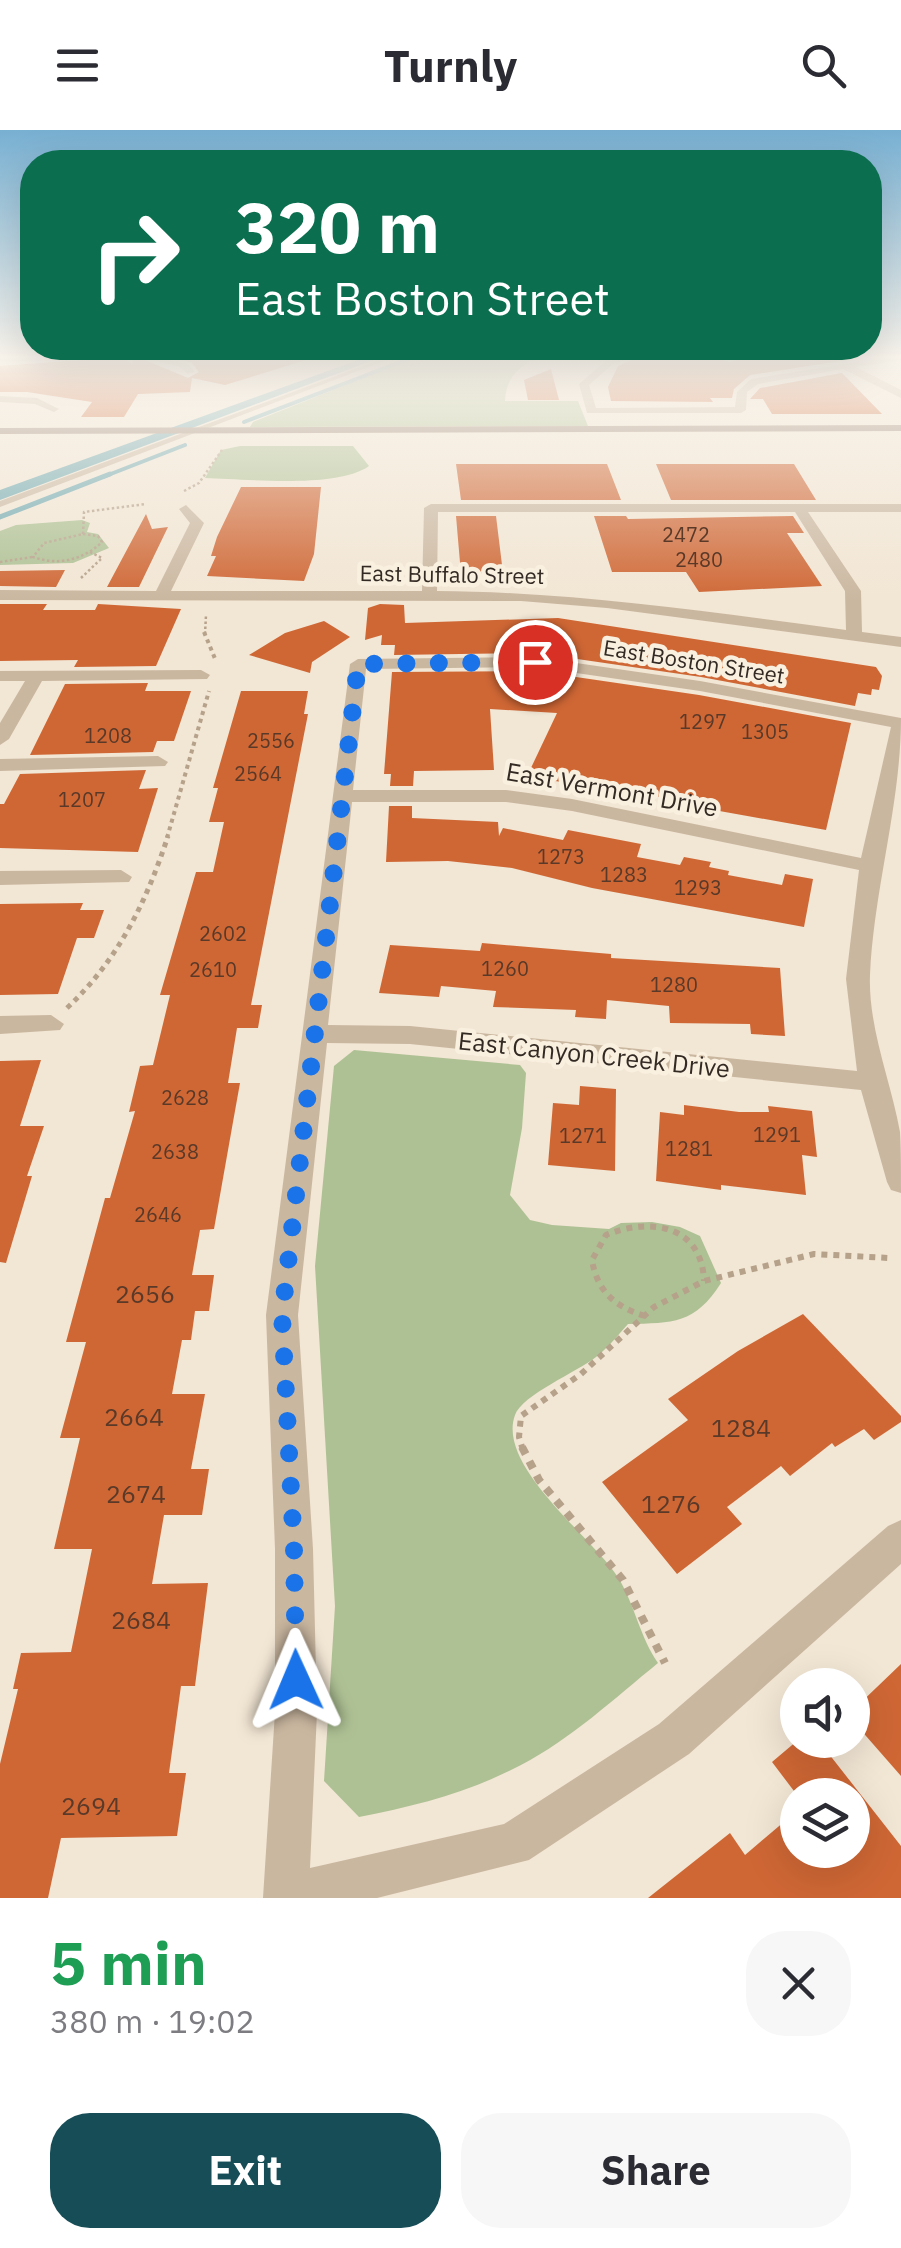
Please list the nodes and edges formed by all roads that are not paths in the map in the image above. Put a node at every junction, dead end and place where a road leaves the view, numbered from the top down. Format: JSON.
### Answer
{"nodes":[{"id":1,"x":175,"y":438,"type":"edge"},
{"id":2,"x":901,"y":438,"type":"edge"},
{"id":3,"x":171,"y":439,"type":"junction"},
{"id":4,"x":0,"y":440,"type":"edge"},
{"id":5,"x":184,"y":501,"type":"road end"},
{"id":6,"x":0,"y":504,"type":"edge"},
{"id":7,"x":798,"y":507,"type":"junction"},
{"id":8,"x":901,"y":508,"type":"edge"},
{"id":9,"x":429,"y":595,"type":"junction"},
{"id":10,"x":0,"y":596,"type":"edge"},
{"id":11,"x":161,"y":596,"type":"junction"},
{"id":12,"x":854,"y":636,"type":"junction"},
{"id":13,"x":901,"y":642,"type":"edge"},
{"id":14,"x":210,"y":674,"type":"road end"},
{"id":15,"x":0,"y":676,"type":"edge"},
{"id":16,"x":36,"y":676,"type":"junction"},
{"id":17,"x":901,"y":723,"type":"edge"},
{"id":18,"x":0,"y":739,"type":"edge"},
{"id":19,"x":158,"y":762,"type":"dead end"},
{"id":20,"x":0,"y":765,"type":"edge"},
{"id":21,"x":894,"y":788,"type":"edge"},
{"id":22,"x":343,"y":796,"type":"junction"},
{"id":23,"x":870,"y":866,"type":"junction"},
{"id":24,"x":120,"y":877,"type":"dead end"},
{"id":25,"x":0,"y":878,"type":"edge"},
{"id":26,"x":57,"y":1018,"type":"road end"},
{"id":27,"x":0,"y":1024,"type":"edge"},
{"id":28,"x":316,"y":1034,"type":"junction"},
{"id":29,"x":872,"y":1082,"type":"junction"},
{"id":30,"x":901,"y":1182,"type":"edge"},
{"id":31,"x":901,"y":1539,"type":"edge"},
{"id":32,"x":286,"y":1897,"type":"edge"}],
"edges":[{"from":1,"to":3,"type":"lane"},
{"from":2,"to":3,"type":"main road"},
{"from":3,"to":4,"type":"main road"},
{"from":3,"to":6,"type":"lane"},
{"from":5,"to":11,"type":"street"},
{"from":7,"to":8,"type":"street"},
{"from":7,"to":9,"type":"street"},
{"from":7,"to":12,"type":"street"},
{"from":9,"to":11,"type":"street","name":"East Buffalo Street"},
{"from":9,"to":12,"type":"street","name":"East Buffalo Street"},
{"from":10,"to":11,"type":"street","name":"East Buffalo Street"},
{"from":12,"to":13,"type":"street","name":"East Buffalo Street"},
{"from":14,"to":16,"type":"street"},
{"from":15,"to":16,"type":"street"},
{"from":16,"to":18,"type":"street"},
{"from":17,"to":21,"type":"street"},
{"from":17,"to":22,"type":"street","name":"East Boston Street"},
{"from":19,"to":20,"type":"street"},
{"from":21,"to":23,"type":"street"},
{"from":22,"to":23,"type":"street","name":"East Vermont Drive"},
{"from":22,"to":28,"type":"street"},
{"from":23,"to":29,"type":"street"},
{"from":24,"to":25,"type":"street"},
{"from":26,"to":27,"type":"street"},
{"from":28,"to":29,"type":"street","name":"East Canyon Creek Drive"},
{"from":28,"to":32,"type":"street"},
{"from":29,"to":30,"type":"street"},
{"from":31,"to":32,"type":"street"}]}
